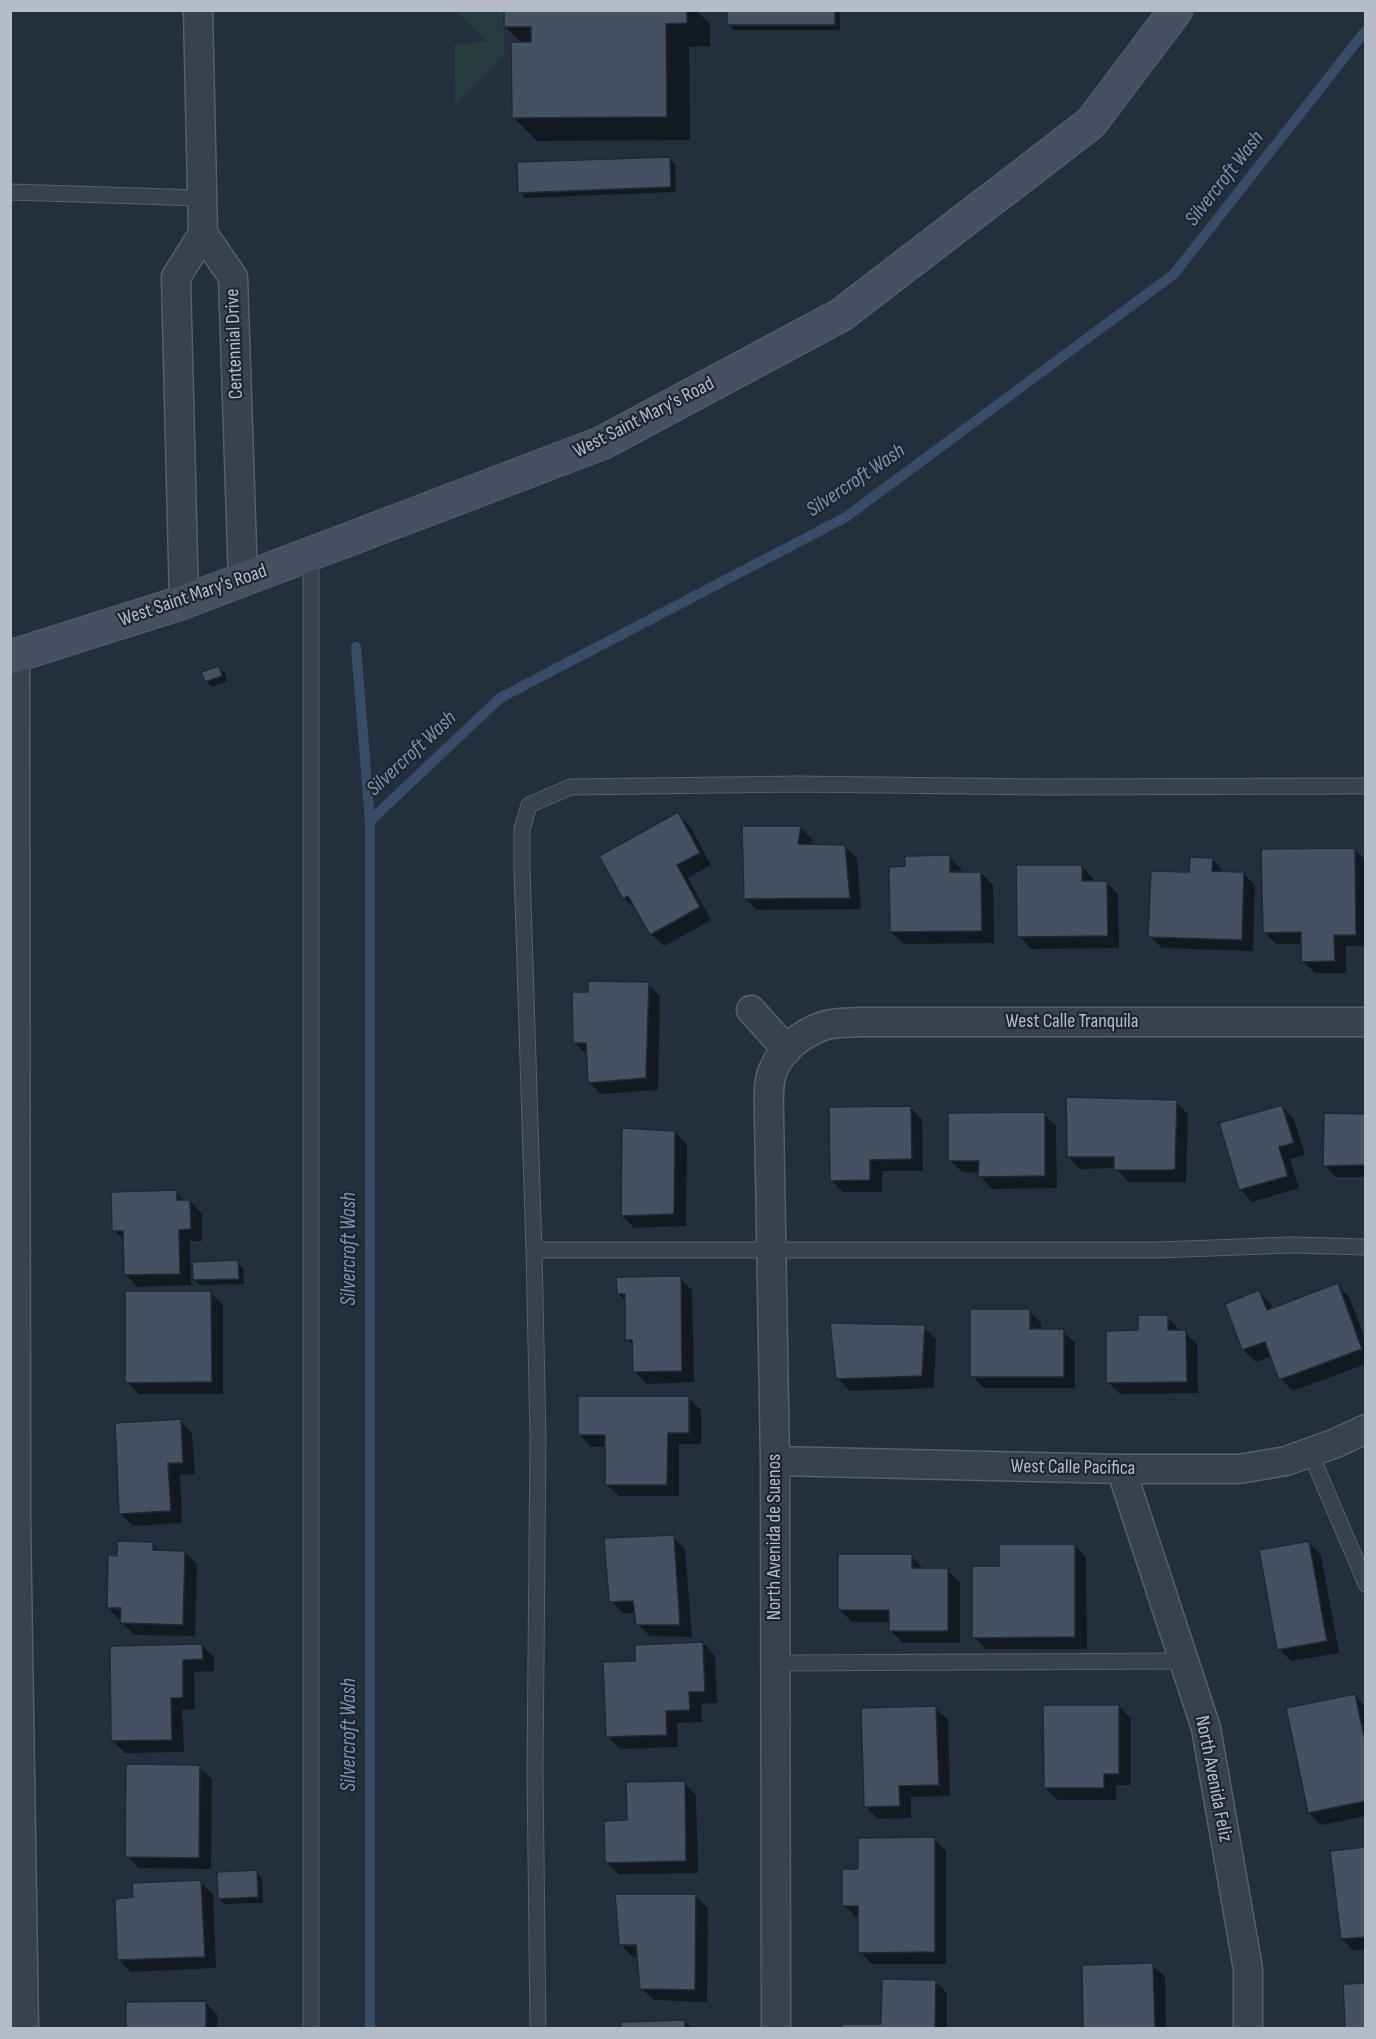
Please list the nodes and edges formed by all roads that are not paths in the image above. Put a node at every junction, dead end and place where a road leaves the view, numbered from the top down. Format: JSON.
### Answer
{"nodes":[{"id":1,"x":198,"y":10,"type":"edge"},
{"id":2,"x":1176,"y":10,"type":"edge"},
{"id":3,"x":10,"y":192,"type":"edge"},
{"id":4,"x":202,"y":198,"type":"junction"},
{"id":5,"x":202,"y":234,"type":"junction"},
{"id":6,"x":309,"y":554,"type":"junction"},
{"id":7,"x":243,"y":580,"type":"junction"},
{"id":8,"x":184,"y":602,"type":"junction"},
{"id":9,"x":13,"y":657,"type":"edge"},
{"id":10,"x":1365,"y":786,"type":"edge"},
{"id":11,"x":751,"y":1010,"type":"dead end"},
{"id":12,"x":1365,"y":1022,"type":"edge"},
{"id":13,"x":787,"y":1050,"type":"junction"},
{"id":14,"x":1365,"y":1247,"type":"edge"},
{"id":15,"x":771,"y":1248,"type":"junction"},
{"id":16,"x":534,"y":1250,"type":"junction"},
{"id":17,"x":1365,"y":1429,"type":"edge"},
{"id":18,"x":1311,"y":1452,"type":"junction"},
{"id":19,"x":775,"y":1461,"type":"junction"},
{"id":20,"x":1121,"y":1469,"type":"junction"},
{"id":21,"x":1365,"y":1584,"type":"edge"},
{"id":22,"x":1184,"y":1661,"type":"junction"},
{"id":23,"x":776,"y":1663,"type":"junction"},
{"id":24,"x":24,"y":2028,"type":"edge"},
{"id":25,"x":311,"y":2028,"type":"edge"},
{"id":26,"x":538,"y":2028,"type":"edge"},
{"id":27,"x":776,"y":2028,"type":"edge"},
{"id":28,"x":1248,"y":2028,"type":"edge"}],
"edges":[{"from":1,"to":4,"type":"street"},
{"from":2,"to":6,"type":"main road","name":"West Saint Mary's Road"},
{"from":3,"to":4,"type":"lane"},
{"from":4,"to":5,"type":"street"},
{"from":5,"to":7,"type":"street","name":"Centennial Drive"},
{"from":5,"to":8,"type":"street"},
{"from":6,"to":7,"type":"main road","name":"West Saint Mary's Road"},
{"from":6,"to":25,"type":"lane"},
{"from":7,"to":8,"type":"main road","name":"West Saint Mary's Road"},
{"from":8,"to":9,"type":"main road","name":"West Saint Mary's Road"},
{"from":9,"to":24,"type":"street"},
{"from":10,"to":16,"type":"lane"},
{"from":11,"to":13,"type":"street"},
{"from":12,"to":13,"type":"street","name":"West Calle Tranquila"},
{"from":13,"to":15,"type":"street","name":"North Avenida de Suenos"},
{"from":14,"to":15,"type":"lane"},
{"from":15,"to":16,"type":"lane"},
{"from":15,"to":19,"type":"street","name":"North Avenida de Suenos"},
{"from":16,"to":26,"type":"lane"},
{"from":17,"to":18,"type":"street","name":"West Calle Pacifica"},
{"from":18,"to":20,"type":"street","name":"West Calle Pacifica"},
{"from":18,"to":21,"type":"lane"},
{"from":19,"to":20,"type":"street","name":"West Calle Pacifica"},
{"from":19,"to":23,"type":"street","name":"North Avenida de Suenos"},
{"from":20,"to":22,"type":"street","name":"North Avenida Feliz"},
{"from":22,"to":23,"type":"lane"},
{"from":22,"to":28,"type":"street","name":"North Avenida Feliz"},
{"from":23,"to":27,"type":"street","name":"North Avenida de Suenos"}]}
